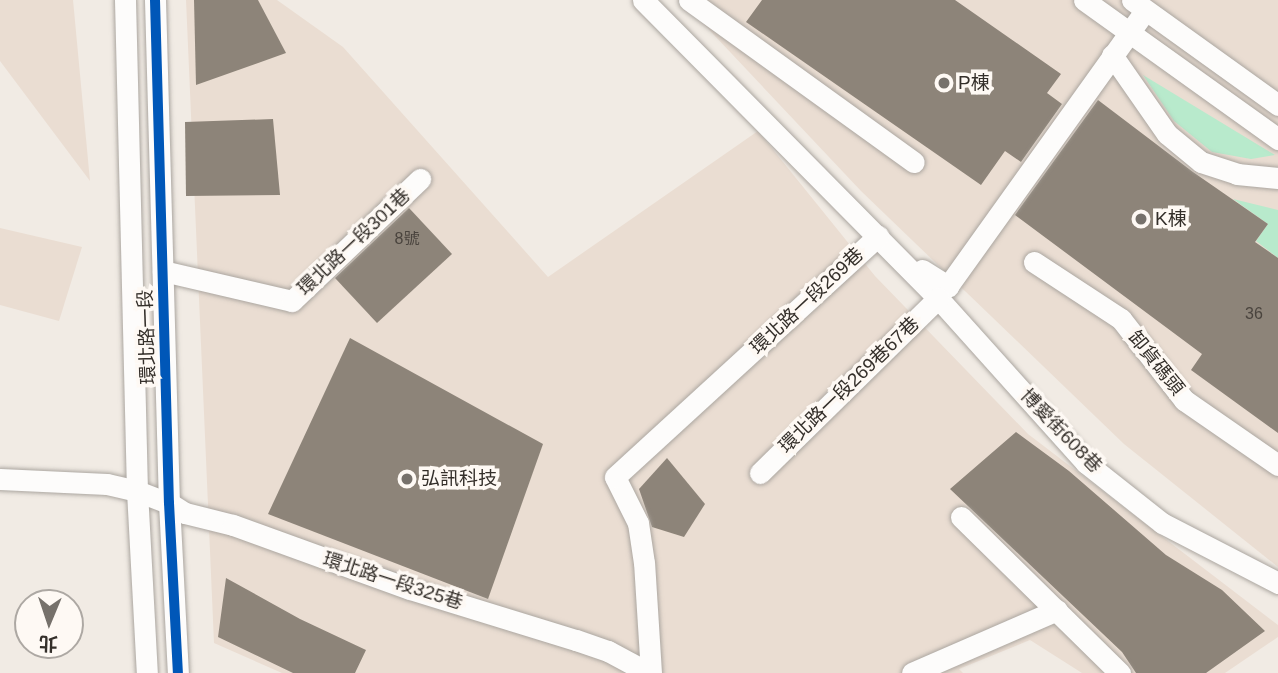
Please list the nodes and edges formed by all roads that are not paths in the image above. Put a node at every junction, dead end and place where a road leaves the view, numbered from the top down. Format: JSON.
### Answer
{"nodes":[{"id":1,"x":125,"y":0,"type":"edge"},
{"id":2,"x":155,"y":0,"type":"edge"},
{"id":3,"x":643,"y":0,"type":"edge"},
{"id":4,"x":689,"y":0,"type":"edge"},
{"id":5,"x":1084,"y":0,"type":"edge"},
{"id":6,"x":1139,"y":5,"type":"edge"},
{"id":7,"x":1128,"y":32,"type":"junction"},
{"id":8,"x":1112,"y":55,"type":"junction"},
{"id":9,"x":1278,"y":106,"type":"edge"},
{"id":10,"x":1278,"y":139,"type":"edge"},
{"id":11,"x":914,"y":162,"type":"dead end"},
{"id":12,"x":1278,"y":178,"type":"edge"},
{"id":13,"x":421,"y":179,"type":"dead end"},
{"id":14,"x":878,"y":236,"type":"junction"},
{"id":15,"x":896,"y":254,"type":"junction"},
{"id":16,"x":1034,"y":262,"type":"dead end"},
{"id":17,"x":163,"y":271,"type":"junction"},
{"id":18,"x":938,"y":298,"type":"junction"},
{"id":19,"x":1278,"y":465,"type":"edge"},
{"id":20,"x":760,"y":472,"type":"dead end"},
{"id":21,"x":0,"y":479,"type":"edge"},
{"id":22,"x":137,"y":491,"type":"junction"},
{"id":23,"x":169,"y":503,"type":"junction"},
{"id":24,"x":961,"y":517,"type":"dead end"},
{"id":25,"x":1278,"y":583,"type":"edge"},
{"id":26,"x":1057,"y":610,"type":"junction"},
{"id":27,"x":147,"y":673,"type":"edge"},
{"id":28,"x":178,"y":673,"type":"edge"},
{"id":29,"x":650,"y":673,"type":"edge"},
{"id":30,"x":912,"y":673,"type":"edge"},
{"id":31,"x":1120,"y":673,"type":"edge"}],
"edges":[{"from":1,"to":22,"type":"street","name":"環北路一段"},
{"from":2,"to":17,"type":"street","name":"環北路一段"},
{"from":3,"to":14,"type":"street","name":"環北路一段269巷"},
{"from":4,"to":11,"type":"street"},
{"from":5,"to":7,"type":"street"},
{"from":6,"to":7,"type":"street"},
{"from":6,"to":9,"type":"street"},
{"from":7,"to":8,"type":"street"},
{"from":7,"to":10,"type":"street"},
{"from":8,"to":12,"type":"street"},
{"from":8,"to":15,"type":"street"},
{"from":13,"to":17,"type":"street","name":"環北路一段301巷"},
{"from":14,"to":15,"type":"street","name":"博愛街608巷"},
{"from":14,"to":29,"type":"street","name":"環北路一段269巷"},
{"from":15,"to":18,"type":"street","name":"博愛街608巷"},
{"from":16,"to":19,"type":"street","name":"卸貨碼頭"},
{"from":17,"to":23,"type":"street","name":"環北路一段"},
{"from":18,"to":20,"type":"street","name":"環北路一段269巷67巷"},
{"from":18,"to":25,"type":"street","name":"博愛街608巷"},
{"from":21,"to":22,"type":"street","name":"環北路一段325巷"},
{"from":22,"to":23,"type":"street","name":"環北路一段325巷"},
{"from":22,"to":27,"type":"street","name":"環北路一段"},
{"from":23,"to":28,"type":"street","name":"環北路一段"},
{"from":23,"to":29,"type":"street","name":"環北路一段325巷"},
{"from":24,"to":26,"type":"street"},
{"from":26,"to":30,"type":"street"},
{"from":26,"to":31,"type":"street"}]}
